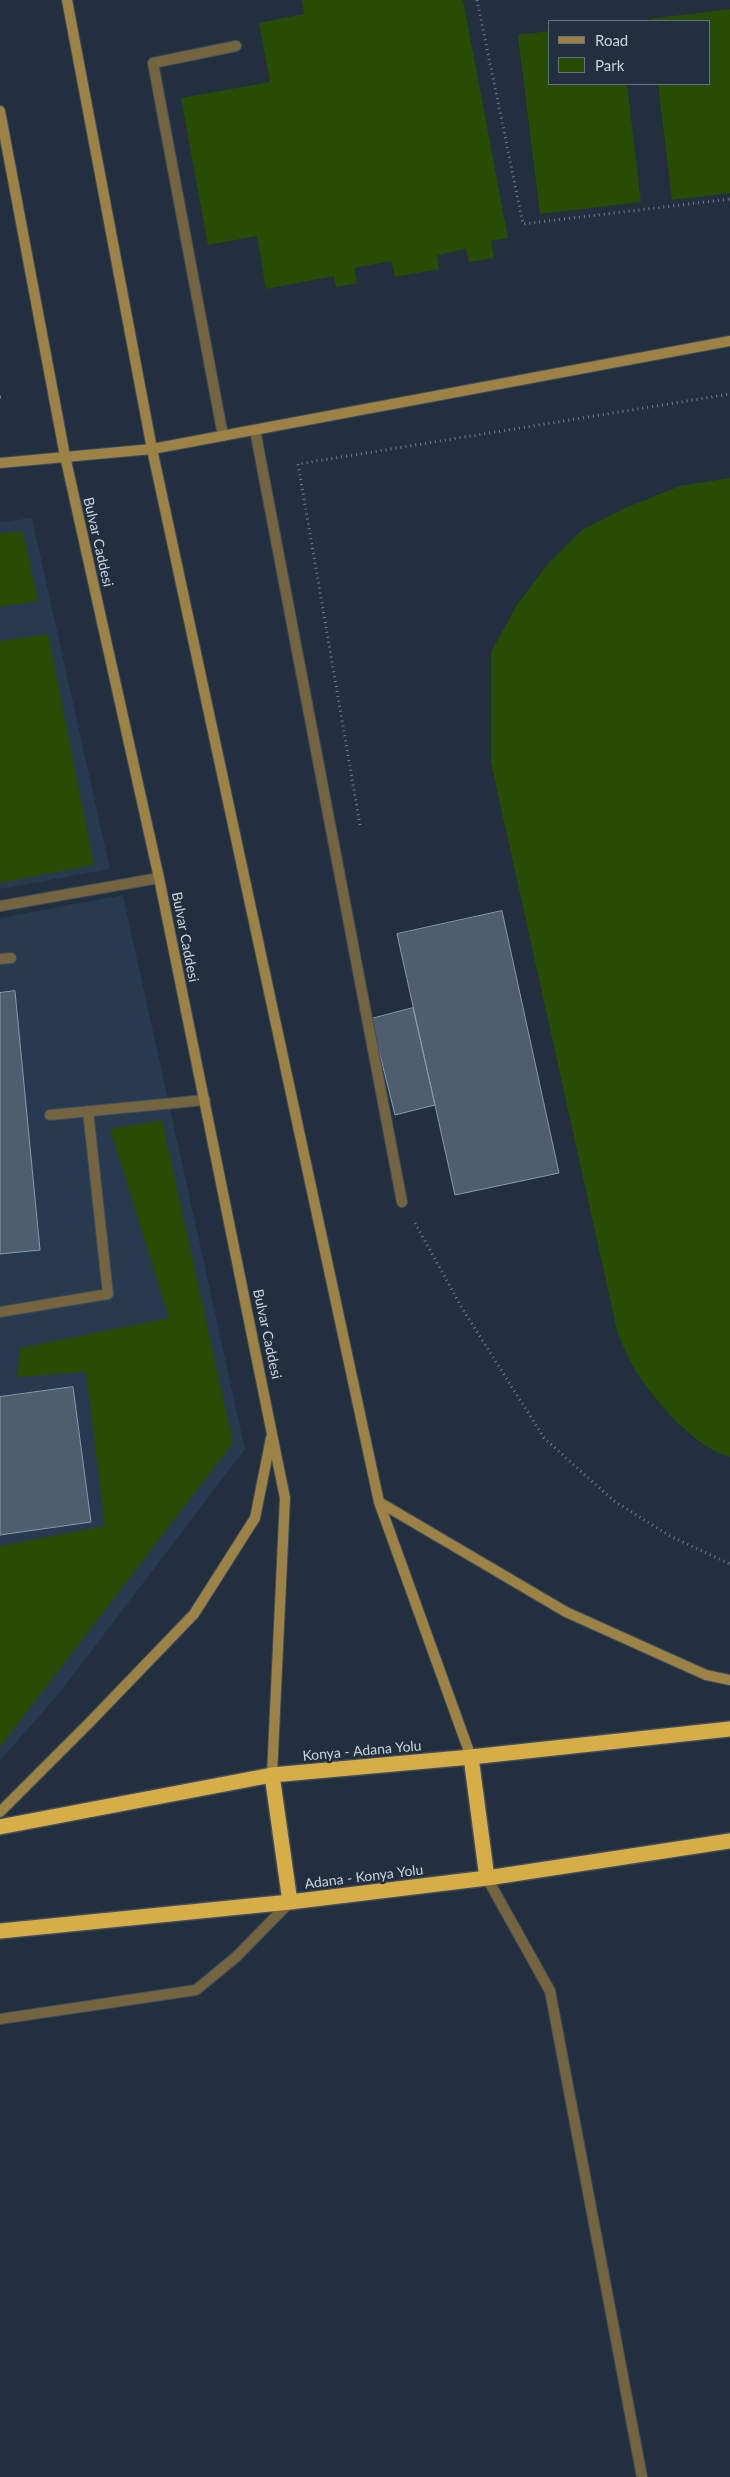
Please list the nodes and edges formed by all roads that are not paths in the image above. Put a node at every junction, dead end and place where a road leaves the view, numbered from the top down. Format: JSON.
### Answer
{"nodes":[{"id":1,"x":67,"y":0,"type":"edge"},
{"id":2,"x":236,"y":46,"type":"dead end"},
{"id":3,"x":0,"y":111,"type":"edge"},
{"id":4,"x":730,"y":341,"type":"edge"},
{"id":5,"x":256,"y":430,"type":"junction"},
{"id":6,"x":223,"y":436,"type":"junction"},
{"id":7,"x":152,"y":449,"type":"junction"},
{"id":8,"x":65,"y":456,"type":"junction"},
{"id":9,"x":0,"y":463,"type":"edge"},
{"id":10,"x":160,"y":878,"type":"junction"},
{"id":11,"x":0,"y":906,"type":"edge"},
{"id":12,"x":11,"y":958,"type":"dead end"},
{"id":13,"x":0,"y":959,"type":"edge"},
{"id":14,"x":205,"y":1100,"type":"junction"},
{"id":15,"x":88,"y":1111,"type":"junction"},
{"id":16,"x":50,"y":1115,"type":"dead end"},
{"id":17,"x":402,"y":1202,"type":"road end"},
{"id":18,"x":0,"y":1312,"type":"edge"},
{"id":19,"x":273,"y":1432,"type":"junction"},
{"id":20,"x":379,"y":1502,"type":"junction"},
{"id":21,"x":730,"y":1680,"type":"edge"},
{"id":22,"x":730,"y":1729,"type":"edge"},
{"id":23,"x":472,"y":1757,"type":"junction"},
{"id":24,"x":272,"y":1775,"type":"junction"},
{"id":25,"x":0,"y":1812,"type":"edge"},
{"id":26,"x":0,"y":1827,"type":"edge"},
{"id":27,"x":730,"y":1841,"type":"edge"},
{"id":28,"x":487,"y":1878,"type":"junction"},
{"id":29,"x":290,"y":1902,"type":"junction"},
{"id":30,"x":0,"y":1931,"type":"edge"},
{"id":31,"x":0,"y":2019,"type":"edge"},
{"id":32,"x":642,"y":2477,"type":"edge"}],
"edges":[{"from":1,"to":7,"type":"main road"},
{"from":2,"to":6,"type":"street"},
{"from":3,"to":8,"type":"main road","name":"Bulvar Caddesi"},
{"from":4,"to":5,"type":"main road"},
{"from":5,"to":6,"type":"main road"},
{"from":5,"to":17,"type":"street"},
{"from":6,"to":7,"type":"main road"},
{"from":7,"to":8,"type":"main road"},
{"from":7,"to":20,"type":"main road"},
{"from":8,"to":9,"type":"main road"},
{"from":8,"to":10,"type":"main road","name":"Bulvar Caddesi"},
{"from":10,"to":11,"type":"street"},
{"from":10,"to":14,"type":"main road","name":"Bulvar Caddesi"},
{"from":12,"to":13,"type":"street"},
{"from":14,"to":15,"type":"street"},
{"from":14,"to":19,"type":"main road","name":"Bulvar Caddesi"},
{"from":15,"to":16,"type":"street"},
{"from":15,"to":18,"type":"street"},
{"from":19,"to":24,"type":"main road","name":"Bulvar Caddesi"},
{"from":19,"to":25,"type":"main road"},
{"from":20,"to":21,"type":"main road"},
{"from":20,"to":23,"type":"main road"},
{"from":22,"to":23,"type":"highway","name":"Konya - Adana Yolu"},
{"from":23,"to":24,"type":"highway","name":"Konya - Adana Yolu"},
{"from":23,"to":28,"type":"highway"},
{"from":24,"to":26,"type":"highway","name":"Konya - Adana Yolu"},
{"from":24,"to":29,"type":"highway"},
{"from":27,"to":28,"type":"highway","name":"Adana - Konya Yolu"},
{"from":28,"to":29,"type":"highway","name":"Adana - Konya Yolu"},
{"from":28,"to":32,"type":"street"},
{"from":29,"to":30,"type":"highway","name":"Adana - Konya Yolu"},
{"from":29,"to":31,"type":"street"}]}
